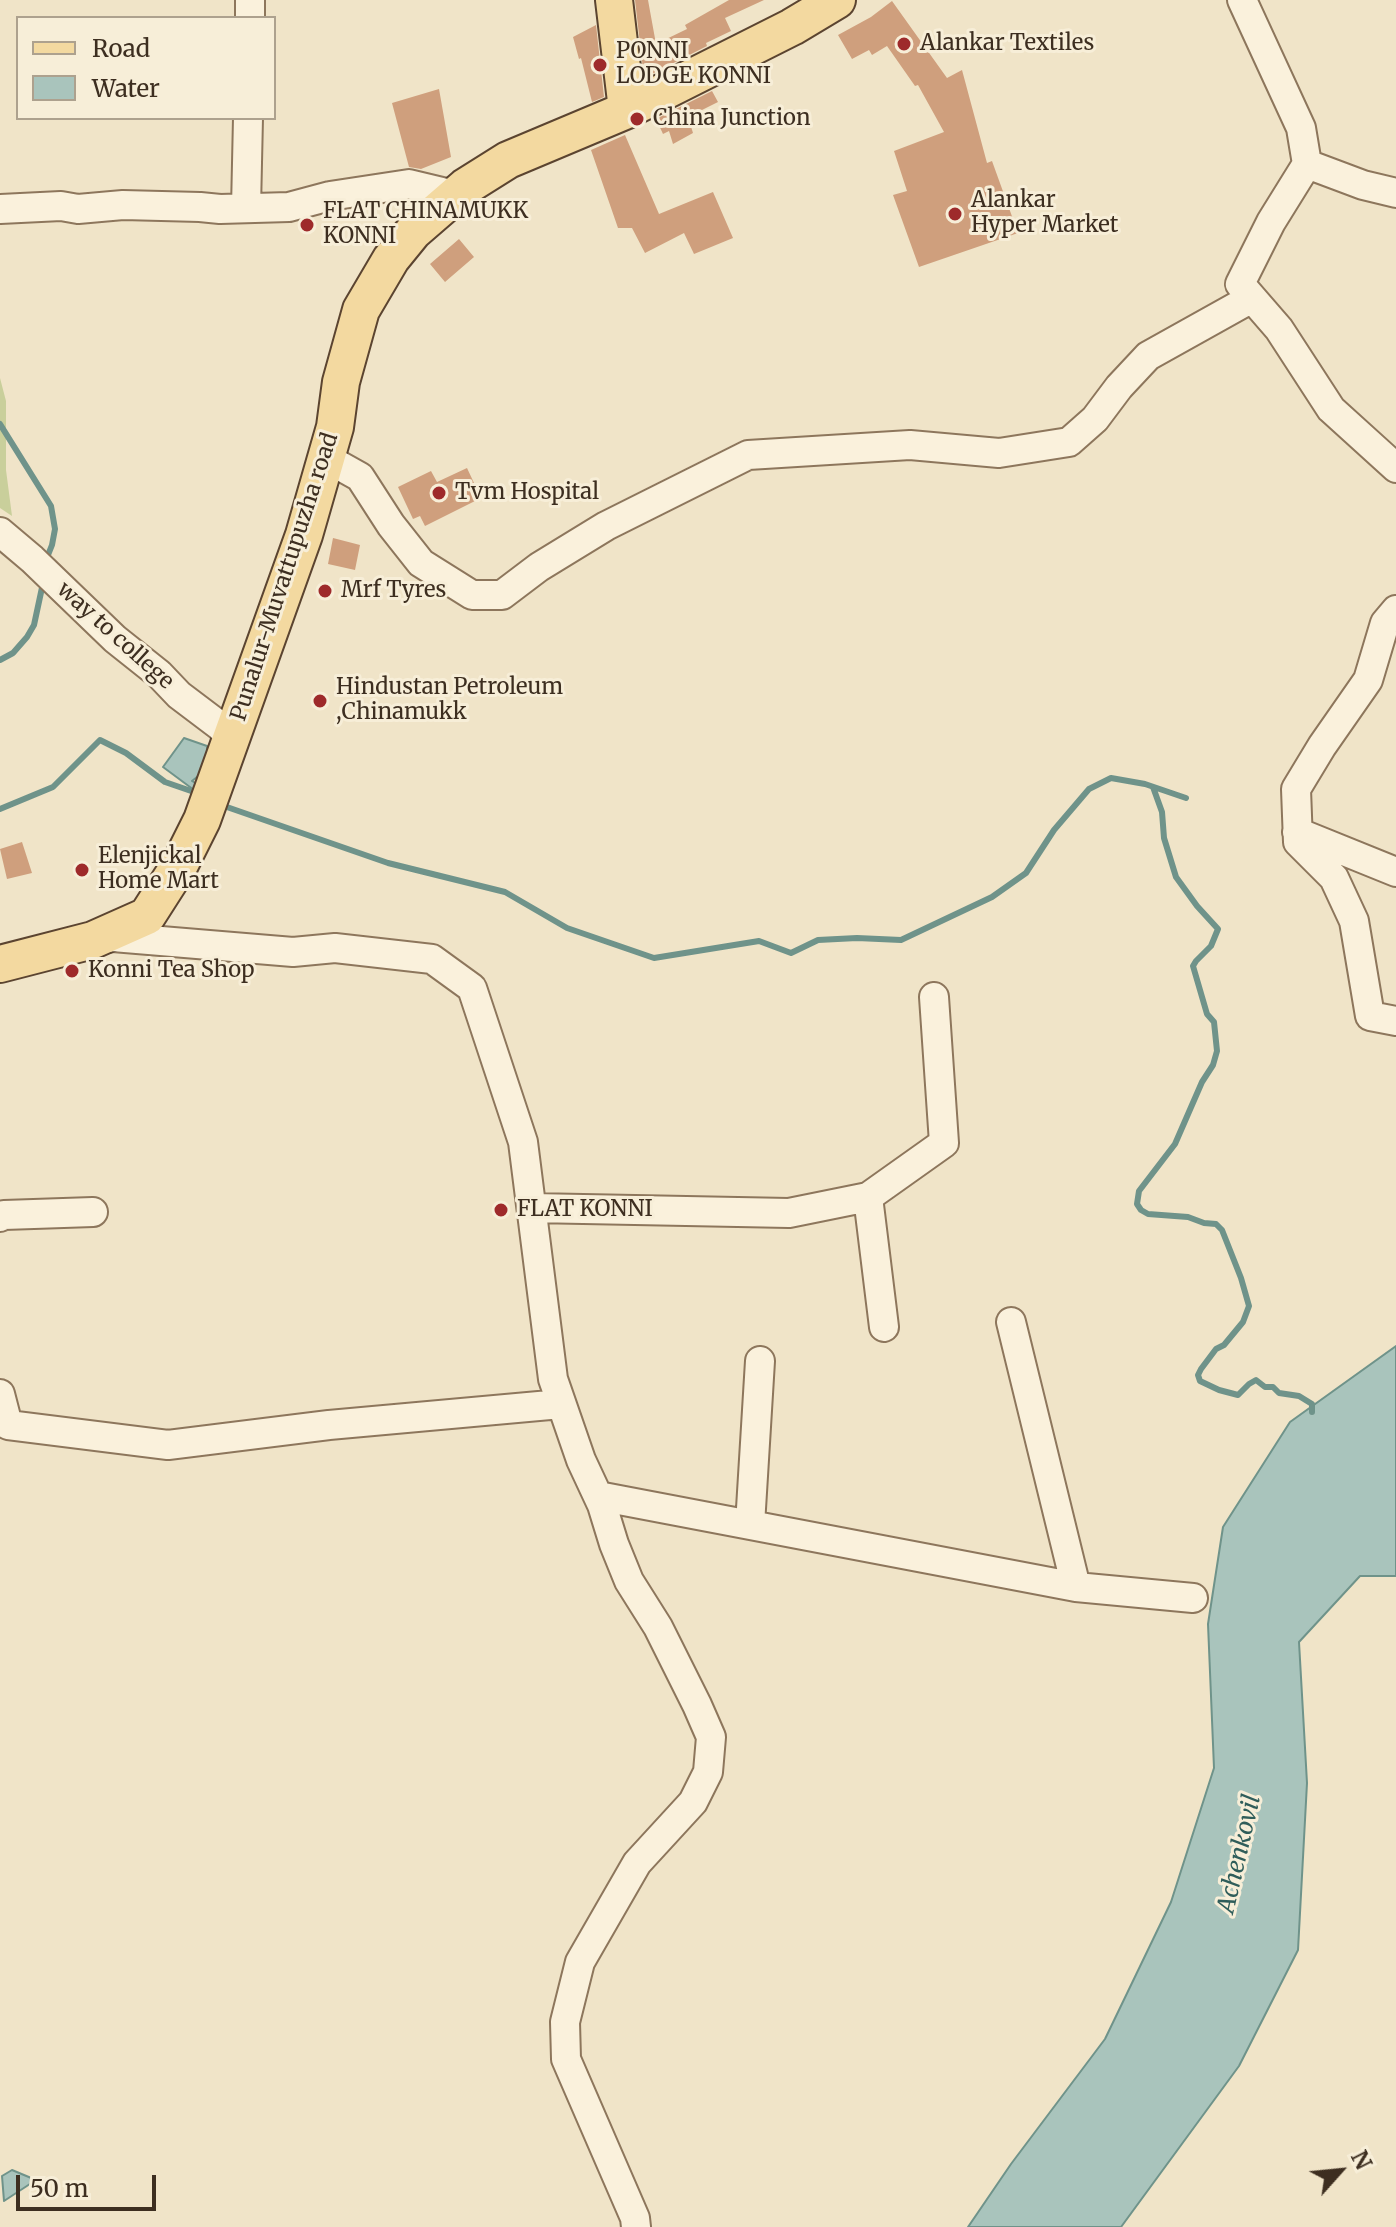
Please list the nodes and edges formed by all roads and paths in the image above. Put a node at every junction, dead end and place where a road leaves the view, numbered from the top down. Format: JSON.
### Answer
{"nodes":[{"id":1,"x":614,"y":0,"type":"edge"},
{"id":2,"x":837,"y":0,"type":"edge"},
{"id":3,"x":1242,"y":0,"type":"edge"},
{"id":4,"x":627,"y":110,"type":"junction"},
{"id":5,"x":248,"y":120,"type":"edge"},
{"id":6,"x":1307,"y":164,"type":"junction"},
{"id":7,"x":1396,"y":193,"type":"edge"},
{"id":8,"x":455,"y":195,"type":"junction"},
{"id":9,"x":246,"y":208,"type":"junction"},
{"id":10,"x":0,"y":209,"type":"edge"},
{"id":11,"x":1252,"y":298,"type":"junction"},
{"id":12,"x":326,"y":458,"type":"junction"},
{"id":13,"x":1396,"y":468,"type":"edge"},
{"id":14,"x":0,"y":532,"type":"edge"},
{"id":15,"x":1396,"y":610,"type":"edge"},
{"id":16,"x":231,"y":738,"type":"junction"},
{"id":17,"x":1297,"y":832,"type":"junction"},
{"id":18,"x":1396,"y":872,"type":"edge"},
{"id":19,"x":93,"y":940,"type":"junction"},
{"id":20,"x":0,"y":964,"type":"edge"},
{"id":21,"x":934,"y":997,"type":"dead end"},
{"id":22,"x":1396,"y":1021,"type":"edge"},
{"id":23,"x":868,"y":1197,"type":"junction"},
{"id":24,"x":532,"y":1208,"type":"junction"},
{"id":25,"x":93,"y":1212,"type":"dead end"},
{"id":26,"x":0,"y":1217,"type":"edge"},
{"id":27,"x":1011,"y":1322,"type":"dead end"},
{"id":28,"x":884,"y":1327,"type":"dead end"},
{"id":29,"x":760,"y":1361,"type":"dead end"},
{"id":30,"x":0,"y":1394,"type":"edge"},
{"id":31,"x":561,"y":1404,"type":"junction"},
{"id":32,"x":598,"y":1496,"type":"junction"},
{"id":33,"x":750,"y":1525,"type":"junction"},
{"id":34,"x":1076,"y":1587,"type":"junction"},
{"id":35,"x":1193,"y":1598,"type":"dead end"},
{"id":36,"x":636,"y":2227,"type":"edge"}],
"edges":[{"from":1,"to":4,"type":"main road"},
{"from":2,"to":4,"type":"main road","name":"Punalur-Muvattupuzha road"},
{"from":3,"to":6,"type":"street"},
{"from":4,"to":8,"type":"main road","name":"Punalur-Muvattupuzha road"},
{"from":5,"to":9,"type":"street"},
{"from":6,"to":7,"type":"street"},
{"from":6,"to":11,"type":"street"},
{"from":8,"to":9,"type":"street"},
{"from":8,"to":12,"type":"main road","name":"Punalur-Muvattupuzha road"},
{"from":9,"to":10,"type":"street"},
{"from":11,"to":12,"type":"street"},
{"from":11,"to":13,"type":"street"},
{"from":12,"to":16,"type":"main road","name":"Punalur-Muvattupuzha road"},
{"from":14,"to":16,"type":"street","name":"way to college"},
{"from":15,"to":17,"type":"street"},
{"from":16,"to":19,"type":"main road","name":"Punalur-Muvattupuzha road"},
{"from":17,"to":18,"type":"street"},
{"from":17,"to":22,"type":"street"},
{"from":19,"to":20,"type":"main road","name":"Punalur-Muvattupuzha road"},
{"from":19,"to":24,"type":"street"},
{"from":21,"to":23,"type":"street"},
{"from":23,"to":24,"type":"street"},
{"from":23,"to":28,"type":"street"},
{"from":24,"to":31,"type":"street"},
{"from":25,"to":26,"type":"street"},
{"from":27,"to":34,"type":"street"},
{"from":29,"to":33,"type":"street"},
{"from":30,"to":31,"type":"street"},
{"from":31,"to":32,"type":"street"},
{"from":32,"to":33,"type":"street"},
{"from":32,"to":36,"type":"street"},
{"from":33,"to":34,"type":"street"},
{"from":34,"to":35,"type":"street"}]}
